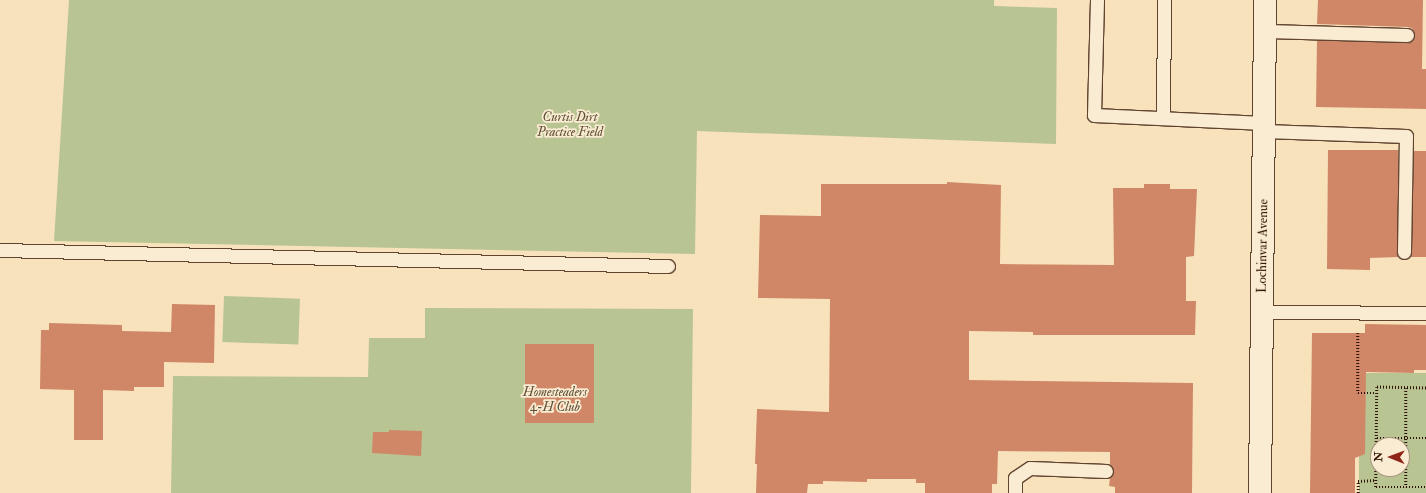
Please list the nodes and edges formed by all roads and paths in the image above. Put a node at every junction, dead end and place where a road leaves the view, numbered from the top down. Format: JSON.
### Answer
{"nodes":[{"id":1,"x":1097,"y":0,"type":"edge"},
{"id":2,"x":1164,"y":0,"type":"edge"},
{"id":3,"x":1265,"y":0,"type":"edge"},
{"id":4,"x":1265,"y":31,"type":"junction"},
{"id":5,"x":1407,"y":36,"type":"dead end"},
{"id":6,"x":1163,"y":118,"type":"junction"},
{"id":7,"x":1264,"y":128,"type":"junction"},
{"id":8,"x":0,"y":250,"type":"edge"},
{"id":9,"x":1404,"y":252,"type":"dead end"},
{"id":10,"x":668,"y":266,"type":"dead end"},
{"id":11,"x":1262,"y":312,"type":"junction"},
{"id":12,"x":1358,"y":312,"type":"junction"},
{"id":13,"x":1426,"y":313,"type":"edge"},
{"id":14,"x":1406,"y":388,"type":"junction"},
{"id":15,"x":1426,"y":388,"type":"edge"},
{"id":16,"x":1376,"y":393,"type":"junction"},
{"id":17,"x":1377,"y":437,"type":"edge"},
{"id":18,"x":1406,"y":437,"type":"edge"},
{"id":19,"x":1410,"y":438,"type":"edge"},
{"id":20,"x":1426,"y":438,"type":"edge"},
{"id":21,"x":1106,"y":471,"type":"dead end"},
{"id":22,"x":1376,"y":477,"type":"edge"},
{"id":23,"x":1406,"y":477,"type":"edge"},
{"id":24,"x":1376,"y":480,"type":"junction"},
{"id":25,"x":1406,"y":487,"type":"junction"},
{"id":26,"x":1426,"y":487,"type":"edge"},
{"id":27,"x":1015,"y":493,"type":"edge"},
{"id":28,"x":1260,"y":493,"type":"edge"},
{"id":29,"x":1358,"y":493,"type":"edge"}],
"edges":[{"from":1,"to":6,"type":"lane"},
{"from":2,"to":6,"type":"lane"},
{"from":3,"to":4,"type":"street","name":"Lochinvar Avenue"},
{"from":4,"to":5,"type":"lane"},
{"from":4,"to":7,"type":"street","name":"Lochinvar Avenue"},
{"from":6,"to":7,"type":"lane"},
{"from":7,"to":9,"type":"lane"},
{"from":7,"to":11,"type":"street","name":"Lochinvar Avenue"},
{"from":8,"to":10,"type":"lane"},
{"from":11,"to":12,"type":"lane"},
{"from":11,"to":28,"type":"street","name":"Lochinvar Avenue"},
{"from":12,"to":13,"type":"lane"},
{"from":12,"to":16,"type":"path"},
{"from":14,"to":15,"type":"path"},
{"from":14,"to":16,"type":"path"},
{"from":14,"to":18,"type":"path"},
{"from":16,"to":17,"type":"path"},
{"from":19,"to":20,"type":"path"},
{"from":21,"to":27,"type":"lane"},
{"from":22,"to":24,"type":"path"},
{"from":23,"to":25,"type":"path"},
{"from":24,"to":25,"type":"path"},
{"from":24,"to":29,"type":"path"},
{"from":25,"to":26,"type":"path"}]}
